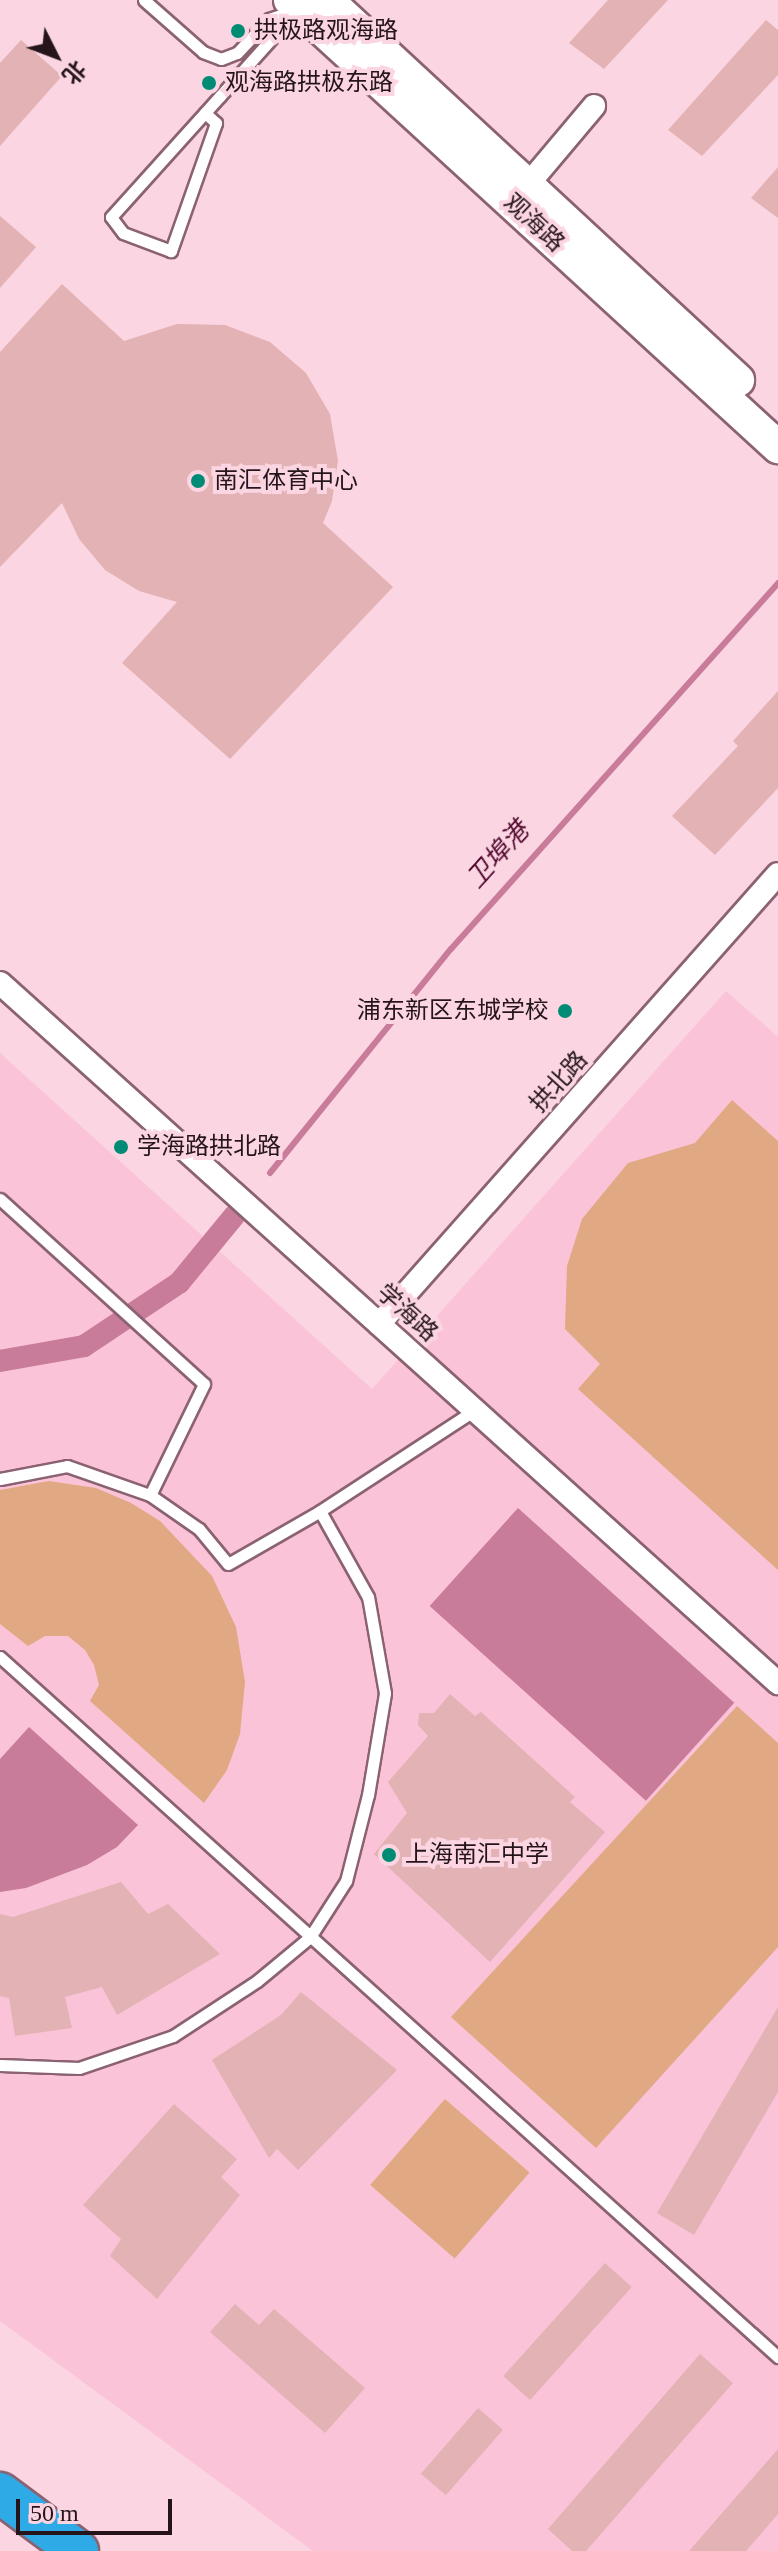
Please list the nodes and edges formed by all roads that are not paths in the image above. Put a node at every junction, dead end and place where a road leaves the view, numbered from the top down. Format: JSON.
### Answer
{"nodes":[{"id":1,"x":144,"y":0,"type":"edge"},
{"id":2,"x":305,"y":2,"type":"edge"},
{"id":3,"x":594,"y":106,"type":"dead end"},
{"id":4,"x":205,"y":113,"type":"junction"},
{"id":5,"x":520,"y":193,"type":"junction"},
{"id":6,"x":778,"y":418,"type":"edge"},
{"id":7,"x":778,"y":447,"type":"edge"},
{"id":8,"x":778,"y":874,"type":"edge"},
{"id":9,"x":0,"y":983,"type":"edge"},
{"id":10,"x":0,"y":1199,"type":"edge"},
{"id":11,"x":379,"y":1324,"type":"junction"},
{"id":12,"x":475,"y":1409,"type":"junction"},
{"id":13,"x":0,"y":1479,"type":"edge"},
{"id":14,"x":150,"y":1495,"type":"junction"},
{"id":15,"x":320,"y":1511,"type":"junction"},
{"id":16,"x":0,"y":1657,"type":"edge"},
{"id":17,"x":778,"y":1683,"type":"edge"},
{"id":18,"x":310,"y":1937,"type":"junction"},
{"id":19,"x":0,"y":2065,"type":"edge"},
{"id":20,"x":778,"y":2357,"type":"edge"},
{"id":21,"x":0,"y":2493,"type":"edge"},
{"id":22,"x":78,"y":2551,"type":"edge"}],
"edges":[{"from":1,"to":2,"type":"lane"},
{"from":2,"to":4,"type":"lane"},
{"from":2,"to":5,"type":"main road","name":"观海路"},
{"from":3,"to":5,"type":"street"},
{"from":4,"to":4,"type":"lane"},
{"from":5,"to":6,"type":"main road","name":"观海路"},
{"from":5,"to":7,"type":"main road","name":"观海路"},
{"from":8,"to":11,"type":"street","name":"拱北路"},
{"from":9,"to":11,"type":"street","name":"学海路"},
{"from":10,"to":14,"type":"lane"},
{"from":11,"to":12,"type":"street","name":"学海路"},
{"from":12,"to":15,"type":"lane"},
{"from":12,"to":17,"type":"street","name":"学海路"},
{"from":13,"to":14,"type":"lane"},
{"from":14,"to":15,"type":"lane"},
{"from":15,"to":18,"type":"lane"},
{"from":16,"to":18,"type":"lane"},
{"from":18,"to":19,"type":"lane"},
{"from":18,"to":20,"type":"lane"},
{"from":21,"to":22,"type":"highway"}]}
